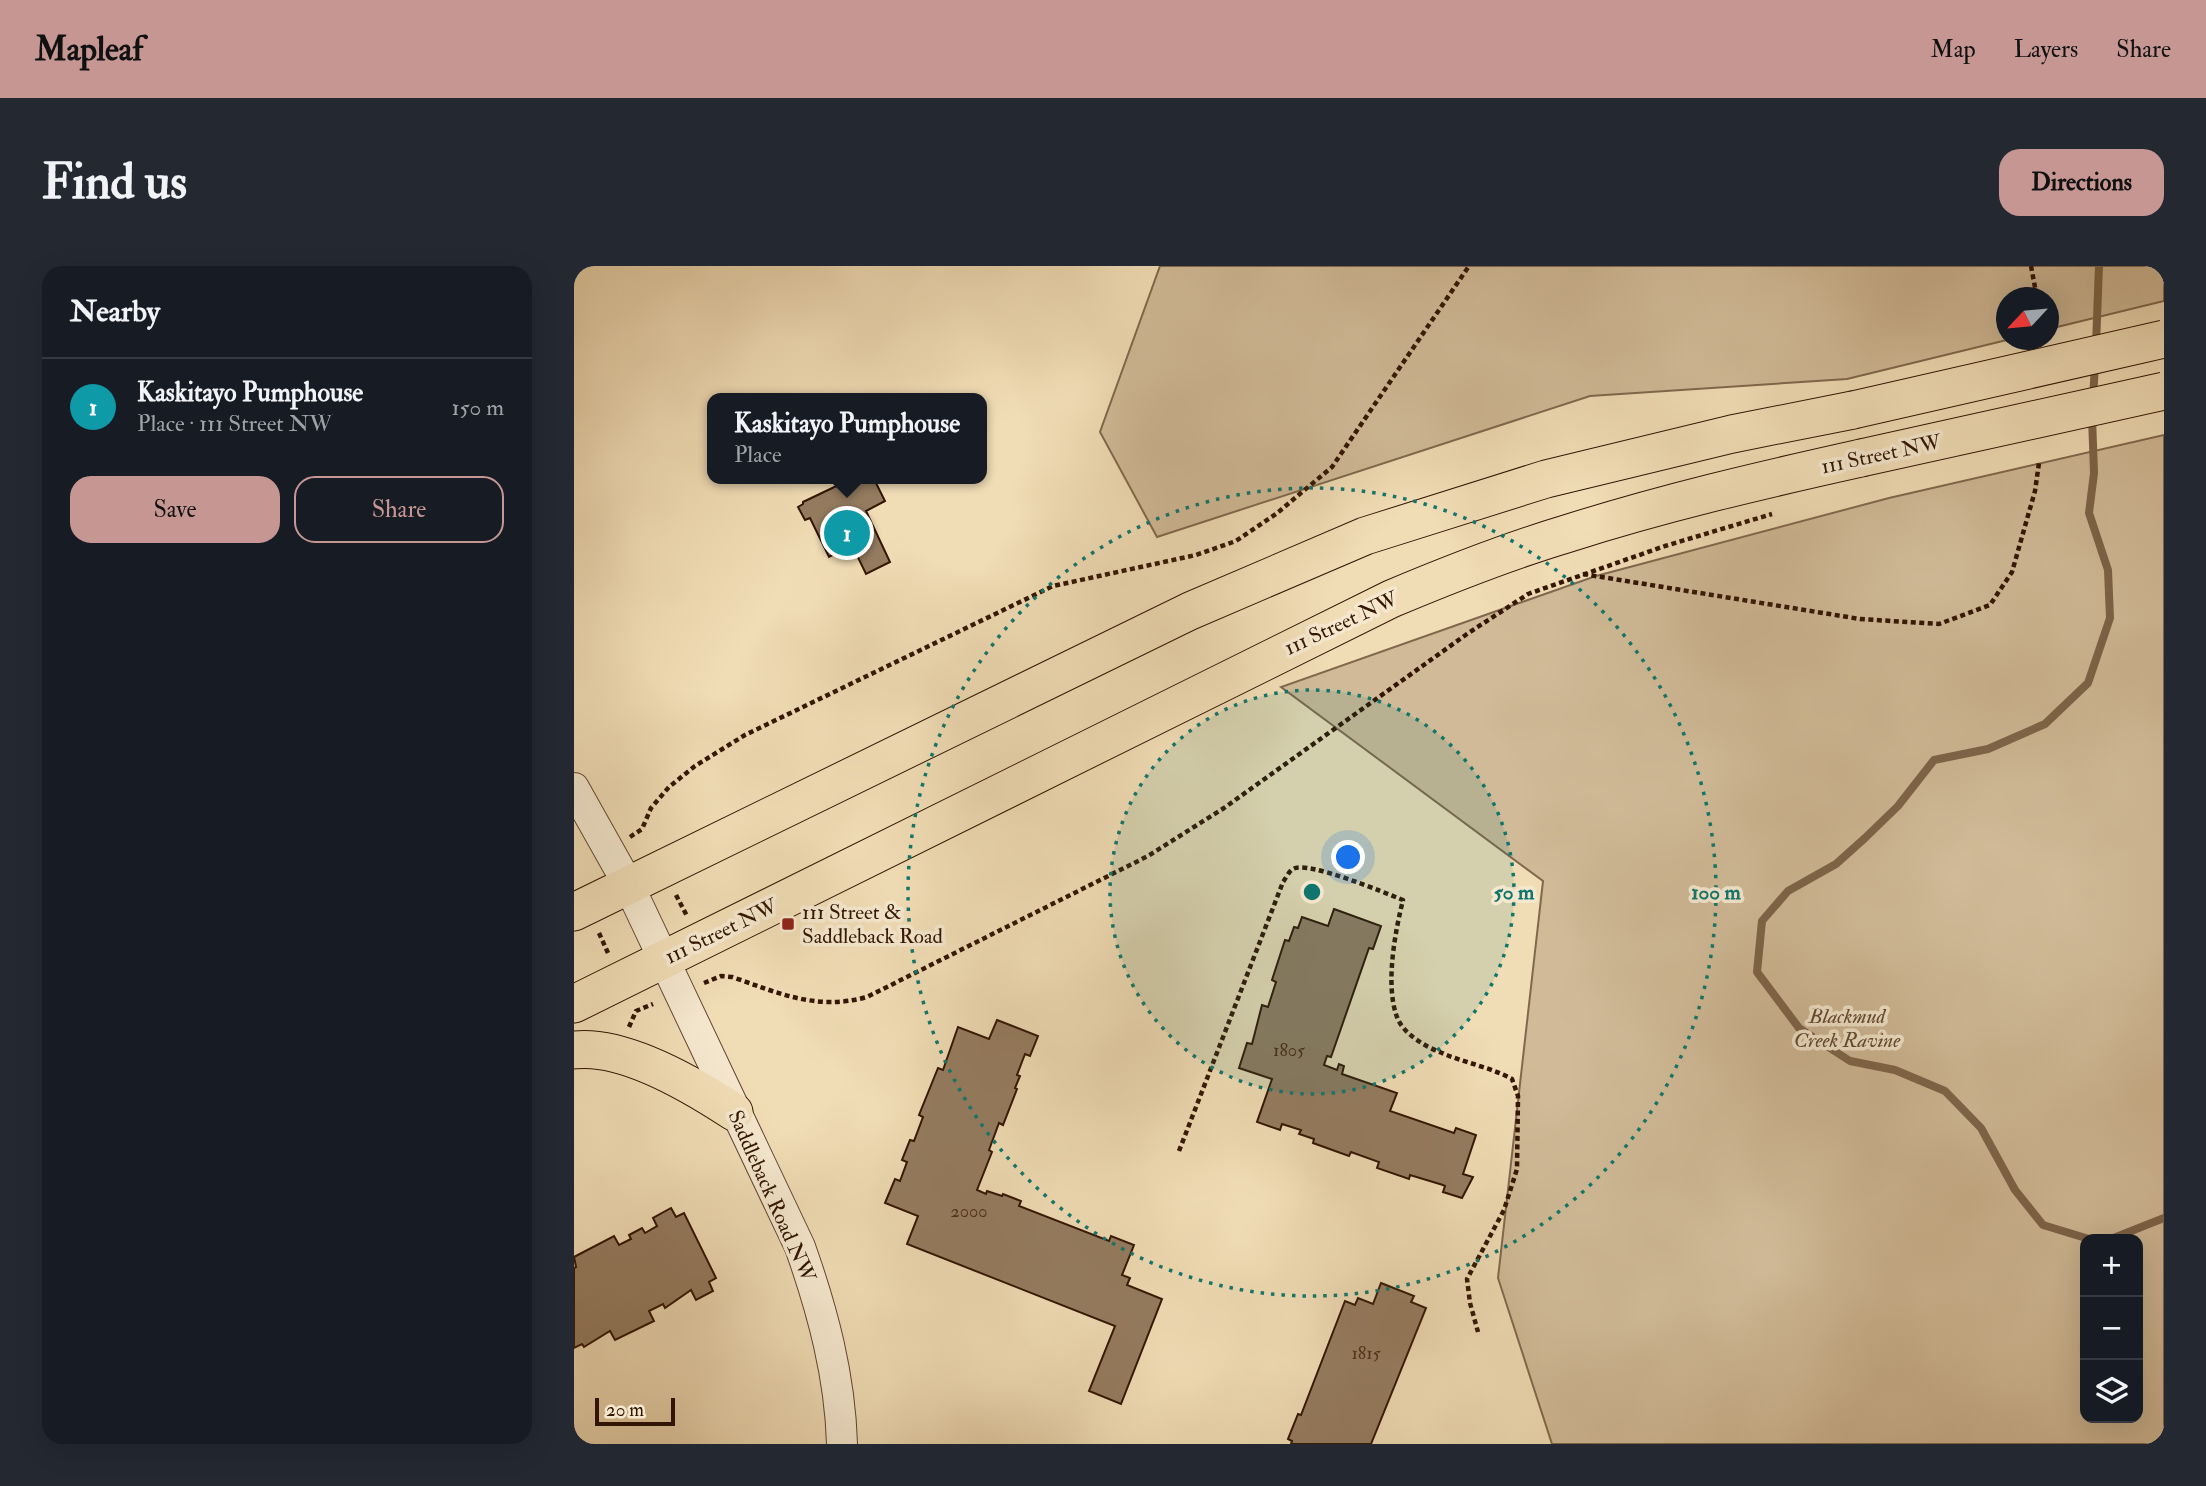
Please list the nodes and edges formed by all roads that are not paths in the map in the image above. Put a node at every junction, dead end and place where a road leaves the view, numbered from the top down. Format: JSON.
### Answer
{"nodes":[{"id":1,"x":2164,"y":339,"type":"edge"},
{"id":2,"x":2164,"y":391,"type":"edge"},
{"id":3,"x":574,"y":788,"type":"edge"},
{"id":4,"x":629,"y":886,"type":"junction"},
{"id":5,"x":580,"y":909,"type":"edge"},
{"id":6,"x":664,"y":959,"type":"junction"},
{"id":7,"x":574,"y":1004,"type":"edge"},
{"id":8,"x":574,"y":1050,"type":"edge"},
{"id":9,"x":734,"y":1112,"type":"junction"},
{"id":10,"x":842,"y":1444,"type":"edge"}],
"edges":[{"from":1,"to":4,"type":"main road","bridge":true},
{"from":2,"to":6,"type":"main road","name":"111 Street NW","bridge":true},
{"from":3,"to":4,"type":"street","name":"Saddleback Road NW"},
{"from":4,"to":5,"type":"main road"},
{"from":4,"to":6,"type":"street","name":"Saddleback Road NW"},
{"from":6,"to":7,"type":"main road","name":"111 Street NW"},
{"from":6,"to":9,"type":"street","name":"Saddleback Road NW"},
{"from":8,"to":9,"type":"main road"},
{"from":9,"to":10,"type":"street","name":"Saddleback Road NW"}]}
